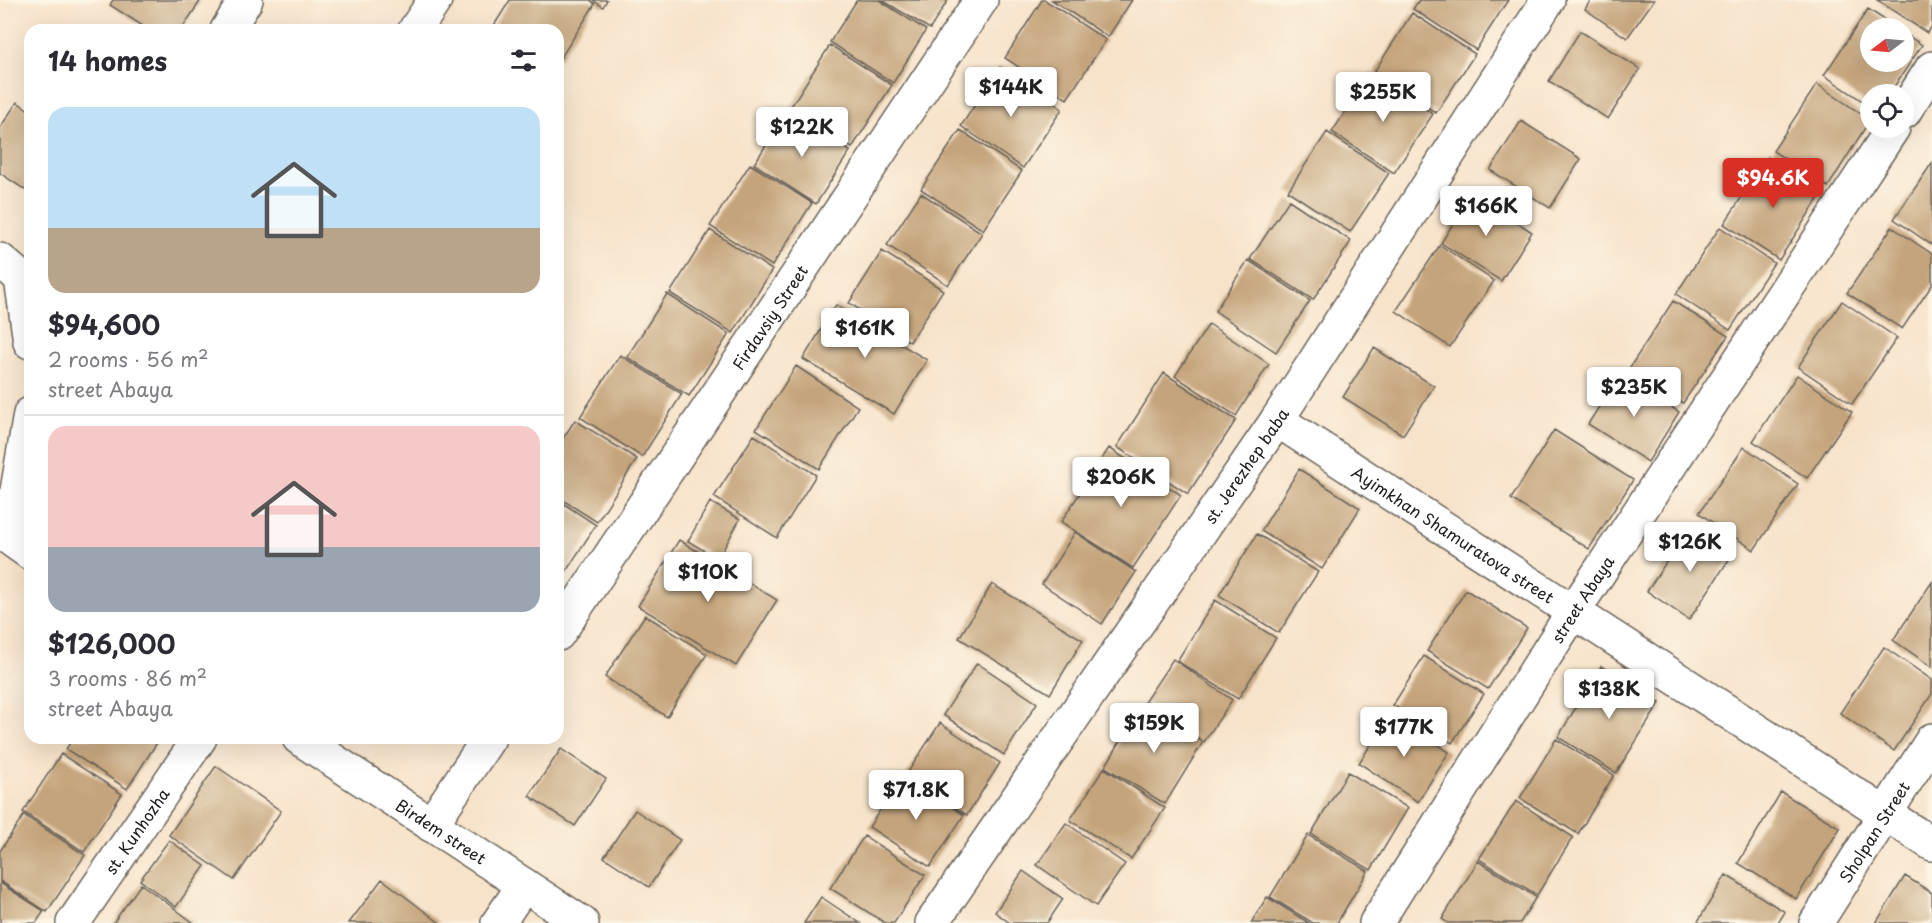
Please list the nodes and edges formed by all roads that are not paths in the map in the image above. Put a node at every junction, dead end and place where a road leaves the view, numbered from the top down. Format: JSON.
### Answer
{"nodes":[{"id":1,"x":246,"y":0,"type":"edge"},
{"id":2,"x":435,"y":0,"type":"edge"},
{"id":3,"x":981,"y":0,"type":"edge"},
{"id":4,"x":1548,"y":0,"type":"edge"},
{"id":5,"x":231,"y":24,"type":"edge"},
{"id":6,"x":419,"y":24,"type":"edge"},
{"id":7,"x":1932,"y":69,"type":"edge"},
{"id":8,"x":1914,"y":97,"type":"edge"},
{"id":9,"x":1886,"y":138,"type":"edge"},
{"id":10,"x":17,"y":270,"type":"edge"},
{"id":11,"x":24,"y":309,"type":"edge"},
{"id":12,"x":1277,"y":420,"type":"junction"},
{"id":13,"x":24,"y":493,"type":"edge"},
{"id":14,"x":20,"y":546,"type":"edge"},
{"id":15,"x":1573,"y":612,"type":"junction"},
{"id":16,"x":564,"y":625,"type":"edge"},
{"id":17,"x":1932,"y":740,"type":"edge"},
{"id":18,"x":196,"y":744,"type":"edge"},
{"id":19,"x":308,"y":744,"type":"edge"},
{"id":20,"x":485,"y":744,"type":"edge"},
{"id":21,"x":1884,"y":815,"type":"junction"},
{"id":22,"x":431,"y":825,"type":"junction"},
{"id":23,"x":1932,"y":844,"type":"edge"},
{"id":24,"x":524,"y":885,"type":"junction"},
{"id":25,"x":73,"y":923,"type":"edge"},
{"id":26,"x":498,"y":923,"type":"edge"},
{"id":27,"x":582,"y":923,"type":"edge"},
{"id":28,"x":932,"y":923,"type":"edge"},
{"id":29,"x":1376,"y":923,"type":"edge"},
{"id":30,"x":1816,"y":923,"type":"edge"}],
"edges":[{"from":1,"to":5,"type":"street"},
{"from":2,"to":6,"type":"street"},
{"from":3,"to":16,"type":"street","name":"Firdavsiy Street"},
{"from":4,"to":12,"type":"street","name":"st. Jerezhep baba"},
{"from":7,"to":8,"type":"street"},
{"from":9,"to":15,"type":"street","name":"street Abaya"},
{"from":10,"to":11,"type":"street"},
{"from":12,"to":15,"type":"street","name":"Ayimkhan Shamuratova street"},
{"from":12,"to":28,"type":"street","name":"st. Jerezhep baba"},
{"from":13,"to":14,"type":"street"},
{"from":15,"to":21,"type":"street","name":"Ayimkhan Shamuratova street"},
{"from":15,"to":29,"type":"street","name":"street Abaya"},
{"from":17,"to":21,"type":"street","name":"Sholpan Street"},
{"from":18,"to":25,"type":"street","name":"st. Kunhozha"},
{"from":19,"to":22,"type":"street","name":"Birdem street"},
{"from":20,"to":22,"type":"street"},
{"from":21,"to":23,"type":"street","name":"Ayimkhan Shamuratova street"},
{"from":21,"to":30,"type":"street","name":"Sholpan Street"},
{"from":22,"to":24,"type":"street","name":"Birdem street"},
{"from":24,"to":26,"type":"street"},
{"from":24,"to":27,"type":"street","name":"Birdem street"}]}
